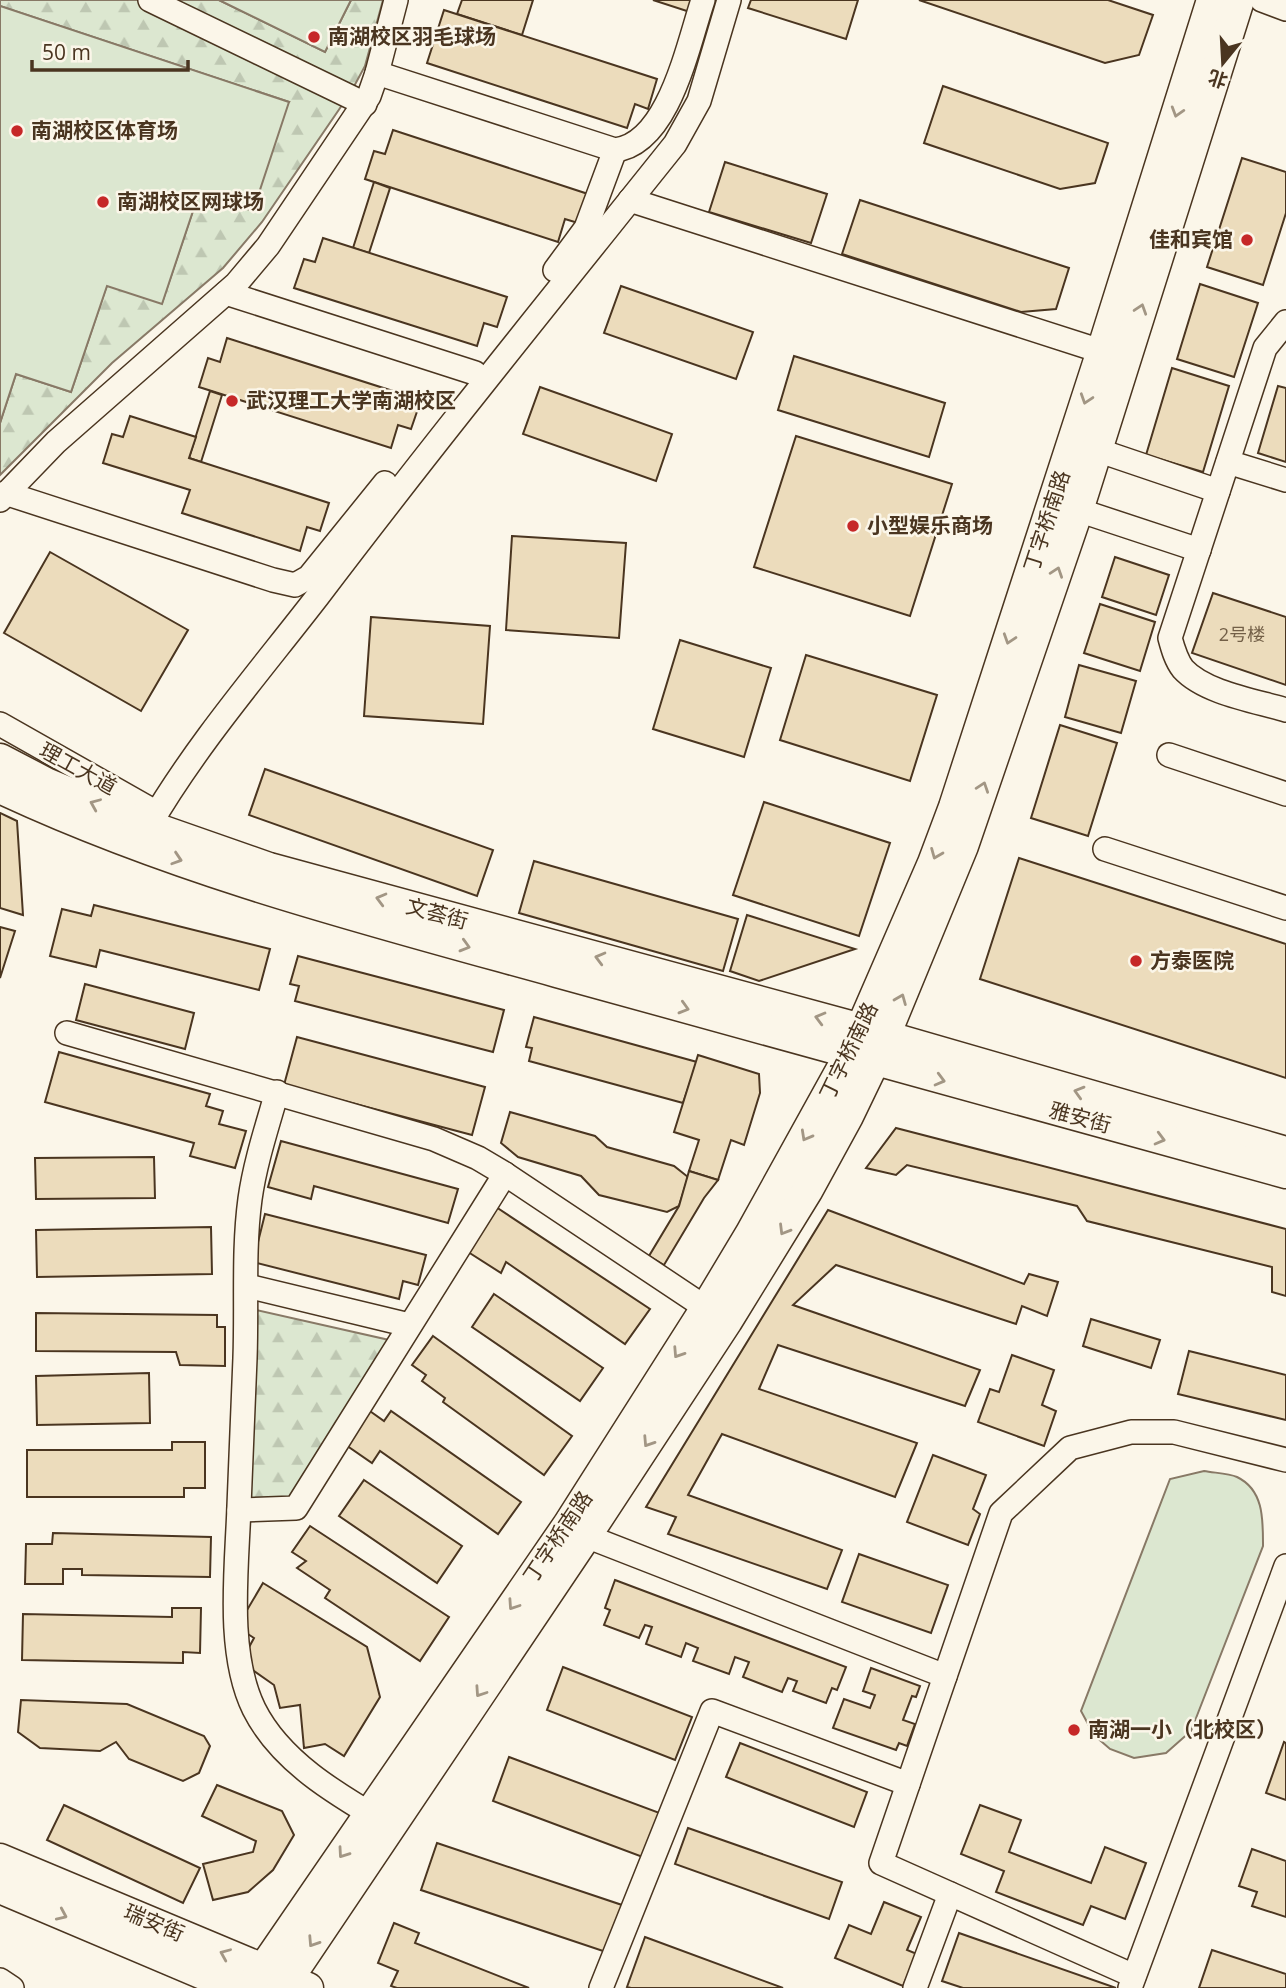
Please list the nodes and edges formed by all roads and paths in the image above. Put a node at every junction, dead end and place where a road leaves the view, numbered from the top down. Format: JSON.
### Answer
{"nodes":[{"id":1,"x":150,"y":0,"type":"edge"},
{"id":2,"x":396,"y":0,"type":"edge"},
{"id":3,"x":703,"y":0,"type":"edge"},
{"id":4,"x":729,"y":0,"type":"edge"},
{"id":5,"x":1212,"y":0,"type":"edge"},
{"id":6,"x":1239,"y":0,"type":"edge"},
{"id":7,"x":1262,"y":0,"type":"edge"},
{"id":8,"x":1286,"y":9,"type":"edge"},
{"id":9,"x":377,"y":73,"type":"junction"},
{"id":10,"x":365,"y":104,"type":"junction"},
{"id":11,"x":615,"y":150,"type":"junction"},
{"id":12,"x":630,"y":200,"type":"junction"},
{"id":13,"x":226,"y":293,"type":"junction"},
{"id":14,"x":1286,"y":322,"type":"edge"},
{"id":15,"x":1114,"y":355,"type":"junction"},
{"id":16,"x":475,"y":373,"type":"junction"},
{"id":17,"x":1097,"y":450,"type":"junction"},
{"id":18,"x":1228,"y":462,"type":"junction"},
{"id":19,"x":1286,"y":480,"type":"edge"},
{"id":20,"x":1218,"y":491,"type":"junction"},
{"id":21,"x":3,"y":496,"type":"edge"},
{"id":22,"x":1078,"y":510,"type":"junction"},
{"id":23,"x":1199,"y":551,"type":"junction"},
{"id":24,"x":1286,"y":710,"type":"edge"},
{"id":25,"x":0,"y":724,"type":"edge"},
{"id":26,"x":1168,"y":755,"type":"dead end"},
{"id":27,"x":0,"y":760,"type":"edge"},
{"id":28,"x":0,"y":788,"type":"edge"},
{"id":29,"x":1286,"y":794,"type":"edge"},
{"id":30,"x":153,"y":820,"type":"junction"},
{"id":31,"x":1105,"y":849,"type":"dead end"},
{"id":32,"x":1286,"y":908,"type":"edge"},
{"id":33,"x":67,"y":1032,"type":"dead end"},
{"id":34,"x":868,"y":1045,"type":"junction"},
{"id":35,"x":277,"y":1092,"type":"junction"},
{"id":36,"x":1286,"y":1152,"type":"edge"},
{"id":37,"x":505,"y":1174,"type":"junction"},
{"id":38,"x":1286,"y":1174,"type":"edge"},
{"id":39,"x":247,"y":1286,"type":"junction"},
{"id":40,"x":717,"y":1315,"type":"junction"},
{"id":41,"x":409,"y":1325,"type":"junction"},
{"id":42,"x":1286,"y":1460,"type":"edge"},
{"id":43,"x":239,"y":1510,"type":"junction"},
{"id":44,"x":586,"y":1536,"type":"junction"},
{"id":45,"x":1286,"y":1566,"type":"edge"},
{"id":46,"x":945,"y":1676,"type":"junction"},
{"id":47,"x":908,"y":1784,"type":"junction"},
{"id":48,"x":380,"y":1820,"type":"junction"},
{"id":49,"x":0,"y":1858,"type":"edge"},
{"id":50,"x":0,"y":1888,"type":"edge"},
{"id":51,"x":950,"y":1894,"type":"junction"},
{"id":52,"x":0,"y":1980,"type":"edge"},
{"id":53,"x":1132,"y":1982,"type":"edge"},
{"id":54,"x":260,"y":1984,"type":"edge"},
{"id":55,"x":12,"y":1988,"type":"edge"},
{"id":56,"x":601,"y":1988,"type":"edge"},
{"id":57,"x":915,"y":1988,"type":"edge"}],
"edges":[{"from":1,"to":10,"type":"street"},
{"from":2,"to":9,"type":"street"},
{"from":3,"to":11,"type":"street"},
{"from":4,"to":12,"type":"street"},
{"from":5,"to":15,"type":"main road","name":"丁字桥南路","one_way":true},
{"from":15,"to":6,"type":"main road","name":"丁字桥南路","one_way":true},
{"from":7,"to":8,"type":"street"},
{"from":9,"to":10,"type":"street"},
{"from":9,"to":11,"type":"street"},
{"from":10,"to":13,"type":"street"},
{"from":11,"to":16,"type":"street"},
{"from":12,"to":15,"type":"street"},
{"from":12,"to":30,"type":"street"},
{"from":13,"to":16,"type":"street"},
{"from":13,"to":21,"type":"street"},
{"from":14,"to":18,"type":"street"},
{"from":15,"to":17,"type":"main road","name":"丁字桥南路"},
{"from":15,"to":34,"type":"main road","name":"丁字桥南路","one_way":true},
{"from":16,"to":21,"type":"street"},
{"from":17,"to":20,"type":"street"},
{"from":17,"to":22,"type":"main road","name":"丁字桥南路"},
{"from":18,"to":19,"type":"street"},
{"from":18,"to":20,"type":"street"},
{"from":20,"to":23,"type":"street"},
{"from":22,"to":23,"type":"street"},
{"from":34,"to":22,"type":"main road","name":"丁字桥南路","one_way":true},
{"from":23,"to":24,"type":"street"},
{"from":25,"to":30,"type":"street","name":"理工大道"},
{"from":26,"to":29,"type":"street"},
{"from":30,"to":27,"type":"main road","name":"文荟街","one_way":true},
{"from":28,"to":34,"type":"main road","name":"文荟街","one_way":true},
{"from":34,"to":30,"type":"main road","name":"文荟街","one_way":true},
{"from":31,"to":32,"type":"street"},
{"from":33,"to":35,"type":"street"},
{"from":36,"to":34,"type":"main road","name":"雅安街","one_way":true},
{"from":34,"to":38,"type":"main road","name":"雅安街","one_way":true},
{"from":34,"to":40,"type":"main road","name":"丁字桥南路","one_way":true},
{"from":35,"to":37,"type":"street"},
{"from":35,"to":39,"type":"street"},
{"from":37,"to":40,"type":"street"},
{"from":37,"to":41,"type":"street"},
{"from":39,"to":41,"type":"street"},
{"from":39,"to":43,"type":"street"},
{"from":40,"to":44,"type":"main road","name":"丁字桥南路","one_way":true},
{"from":40,"to":48,"type":"main road","name":"丁字桥南路","one_way":true},
{"from":41,"to":43,"type":"street"},
{"from":42,"to":46,"type":"street"},
{"from":43,"to":48,"type":"street"},
{"from":44,"to":46,"type":"street"},
{"from":44,"to":48,"type":"main road","name":"丁字桥南路","one_way":true},
{"from":45,"to":53,"type":"street"},
{"from":46,"to":47,"type":"street"},
{"from":47,"to":51,"type":"street"},
{"from":47,"to":56,"type":"street"},
{"from":48,"to":54,"type":"main road","name":"丁字桥南路","one_way":true},
{"from":54,"to":49,"type":"main road","name":"瑞安街","one_way":true},
{"from":50,"to":54,"type":"main road","name":"瑞安街","one_way":true},
{"from":51,"to":53,"type":"street"},
{"from":51,"to":57,"type":"street"},
{"from":52,"to":55,"type":"street"}]}
